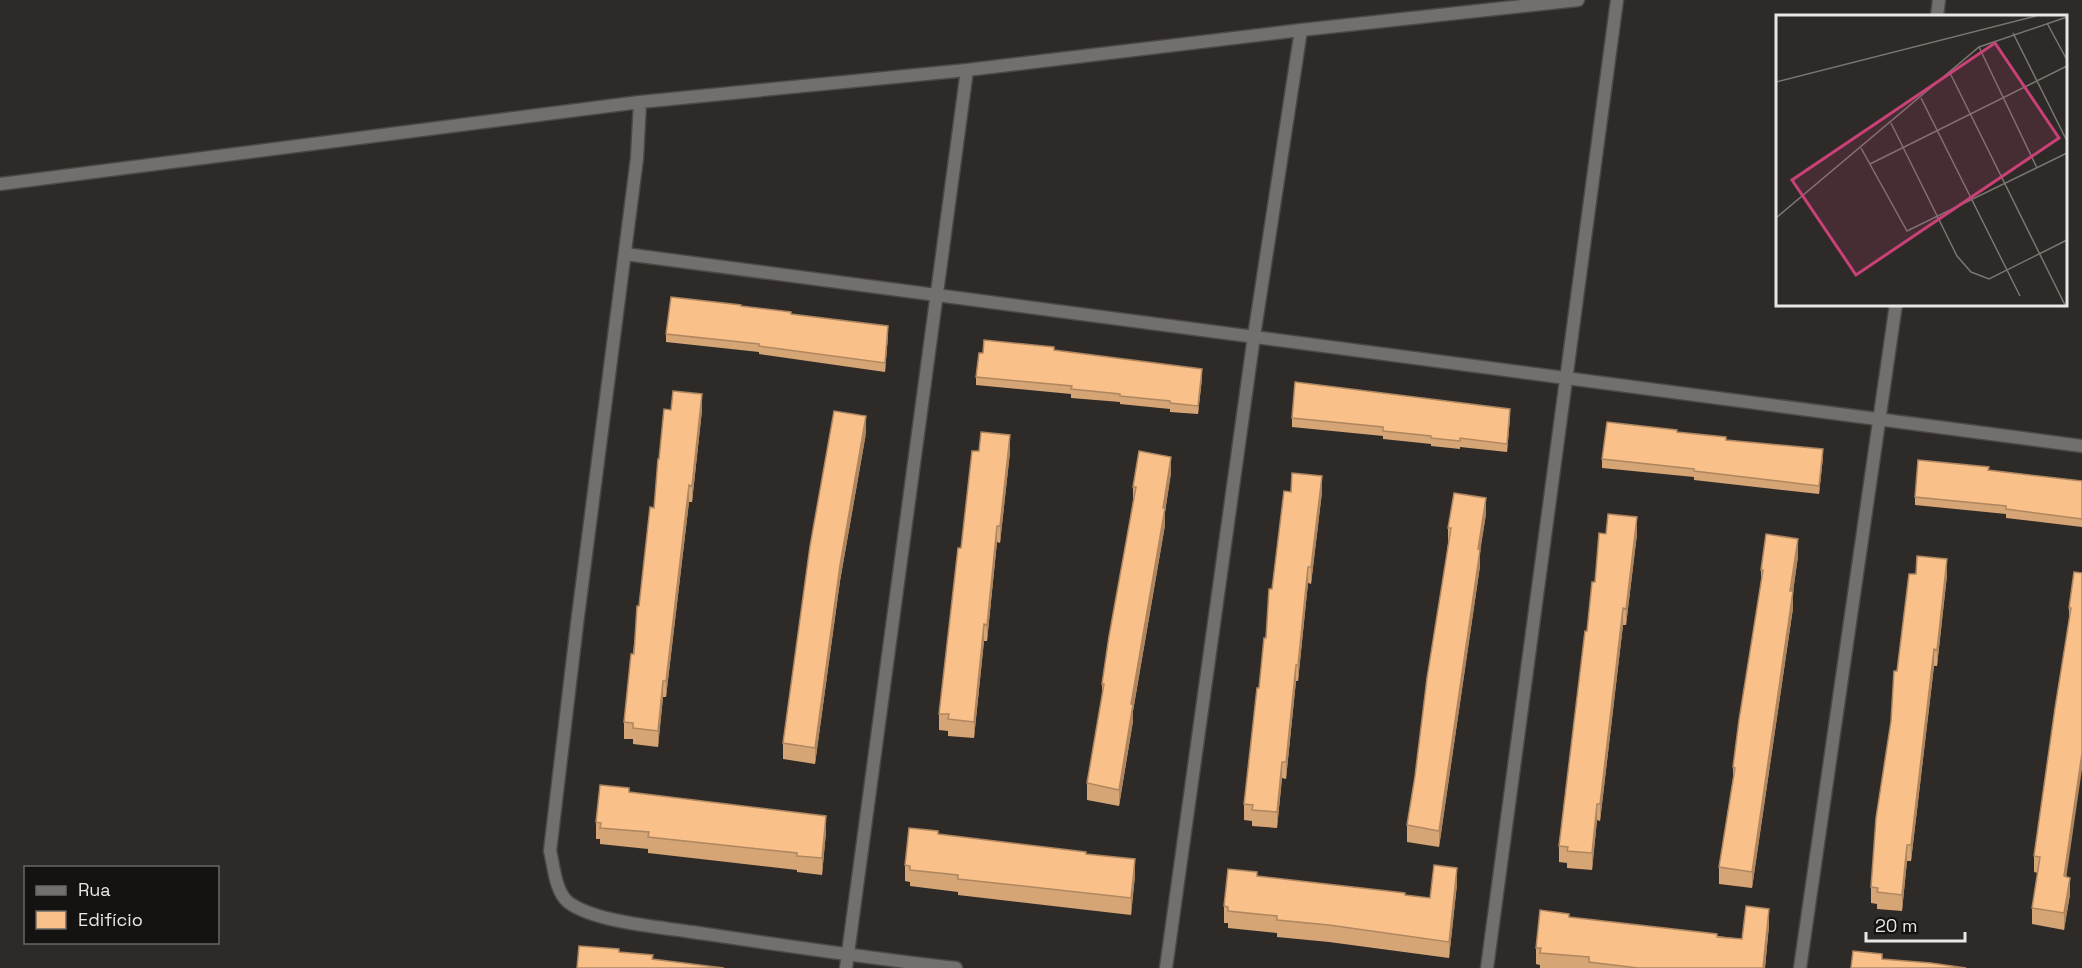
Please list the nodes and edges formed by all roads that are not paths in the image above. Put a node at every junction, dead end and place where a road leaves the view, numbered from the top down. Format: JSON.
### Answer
{"nodes":[{"id":1,"x":1578,"y":0,"type":"edge"},
{"id":2,"x":1617,"y":0,"type":"edge"},
{"id":3,"x":1939,"y":0,"type":"edge"},
{"id":4,"x":1937,"y":15,"type":"edge"},
{"id":5,"x":1301,"y":30,"type":"junction"},
{"id":6,"x":967,"y":70,"type":"junction"},
{"id":7,"x":640,"y":102,"type":"junction"},
{"id":8,"x":0,"y":184,"type":"edge"},
{"id":9,"x":625,"y":254,"type":"junction"},
{"id":10,"x":938,"y":295,"type":"junction"},
{"id":11,"x":1896,"y":306,"type":"edge"},
{"id":12,"x":1254,"y":336,"type":"junction"},
{"id":13,"x":1565,"y":378,"type":"junction"},
{"id":14,"x":1880,"y":419,"type":"junction"},
{"id":15,"x":2082,"y":446,"type":"edge"},
{"id":16,"x":847,"y":962,"type":"edge"},
{"id":17,"x":956,"y":968,"type":"edge"},
{"id":18,"x":1166,"y":968,"type":"edge"},
{"id":19,"x":1487,"y":968,"type":"edge"},
{"id":20,"x":1800,"y":968,"type":"edge"}],
"edges":[{"from":1,"to":5,"type":"street"},
{"from":2,"to":13,"type":"street"},
{"from":3,"to":4,"type":"street"},
{"from":5,"to":6,"type":"street"},
{"from":5,"to":12,"type":"street"},
{"from":6,"to":7,"type":"street"},
{"from":6,"to":10,"type":"street"},
{"from":7,"to":8,"type":"street"},
{"from":7,"to":9,"type":"street"},
{"from":9,"to":10,"type":"street"},
{"from":9,"to":16,"type":"street"},
{"from":10,"to":12,"type":"street"},
{"from":10,"to":16,"type":"street"},
{"from":11,"to":14,"type":"street"},
{"from":12,"to":13,"type":"street"},
{"from":12,"to":18,"type":"street"},
{"from":13,"to":14,"type":"street"},
{"from":13,"to":19,"type":"street"},
{"from":14,"to":15,"type":"street"},
{"from":14,"to":20,"type":"street"},
{"from":16,"to":17,"type":"street"}]}
